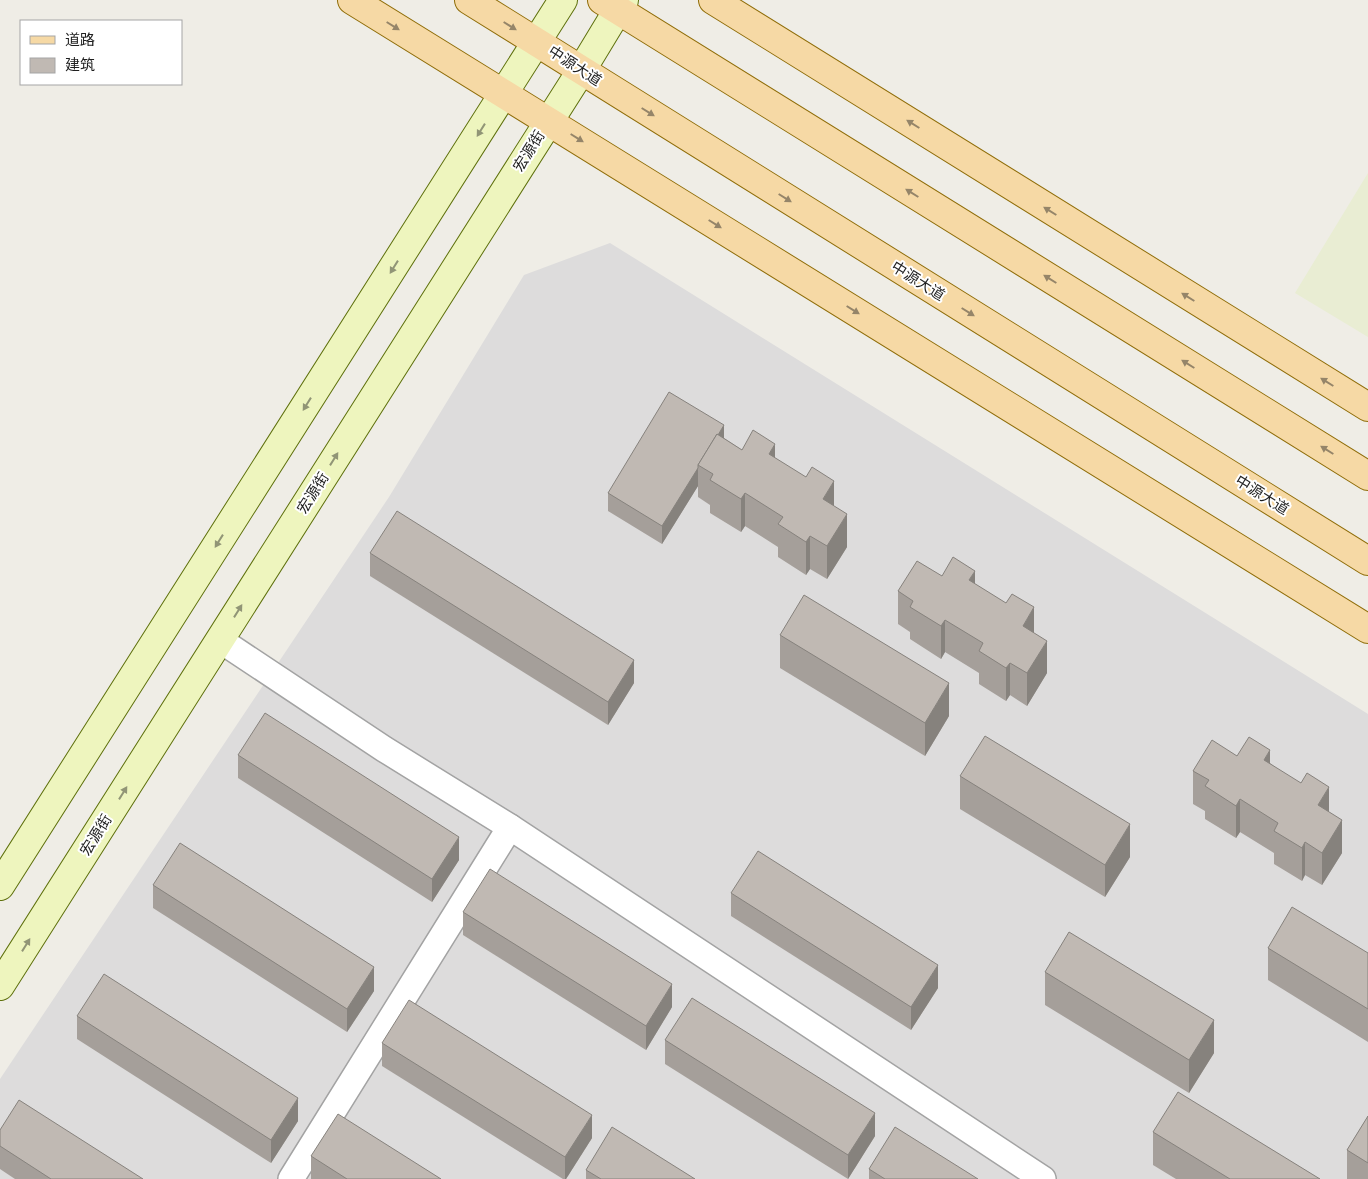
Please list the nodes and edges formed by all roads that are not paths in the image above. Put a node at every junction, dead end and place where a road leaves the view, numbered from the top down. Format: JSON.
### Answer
{"nodes":[{"id":1,"x":352,"y":0,"type":"edge"},
{"id":2,"x":468,"y":0,"type":"edge"},
{"id":3,"x":563,"y":0,"type":"edge"},
{"id":4,"x":713,"y":0,"type":"edge"},
{"id":5,"x":614,"y":4,"type":"edge"},
{"id":6,"x":537,"y":42,"type":"junction"},
{"id":7,"x":581,"y":70,"type":"junction"},
{"id":8,"x":504,"y":94,"type":"junction"},
{"id":9,"x":548,"y":121,"type":"junction"},
{"id":10,"x":1368,"y":408,"type":"edge"},
{"id":11,"x":1368,"y":476,"type":"edge"},
{"id":12,"x":1368,"y":561,"type":"edge"},
{"id":13,"x":1368,"y":629,"type":"edge"},
{"id":14,"x":220,"y":640,"type":"junction"},
{"id":15,"x":510,"y":827,"type":"junction"},
{"id":16,"x":0,"y":886,"type":"edge"},
{"id":17,"x":0,"y":986,"type":"edge"},
{"id":18,"x":291,"y":1179,"type":"edge"},
{"id":19,"x":1043,"y":1179,"type":"edge"}],
"edges":[{"from":1,"to":8,"type":"main road","one_way":true},
{"from":2,"to":6,"type":"main road","name":"中源大道","one_way":true},
{"from":3,"to":6,"type":"main road"},
{"from":10,"to":4,"type":"main road","one_way":true},
{"from":5,"to":7,"type":"main road","name":"宏源街"},
{"from":11,"to":5,"type":"main road","one_way":true},
{"from":6,"to":7,"type":"main road","name":"中源大道"},
{"from":6,"to":8,"type":"main road"},
{"from":7,"to":9,"type":"main road","name":"宏源街"},
{"from":7,"to":12,"type":"main road","name":"中源大道","one_way":true},
{"from":8,"to":9,"type":"main road"},
{"from":8,"to":16,"type":"main road","one_way":true},
{"from":9,"to":13,"type":"main road","one_way":true},
{"from":14,"to":9,"type":"main road","name":"宏源街","one_way":true},
{"from":14,"to":15,"type":"street"},
{"from":17,"to":14,"type":"main road","name":"宏源街","one_way":true},
{"from":15,"to":18,"type":"street"},
{"from":15,"to":19,"type":"street"}]}
